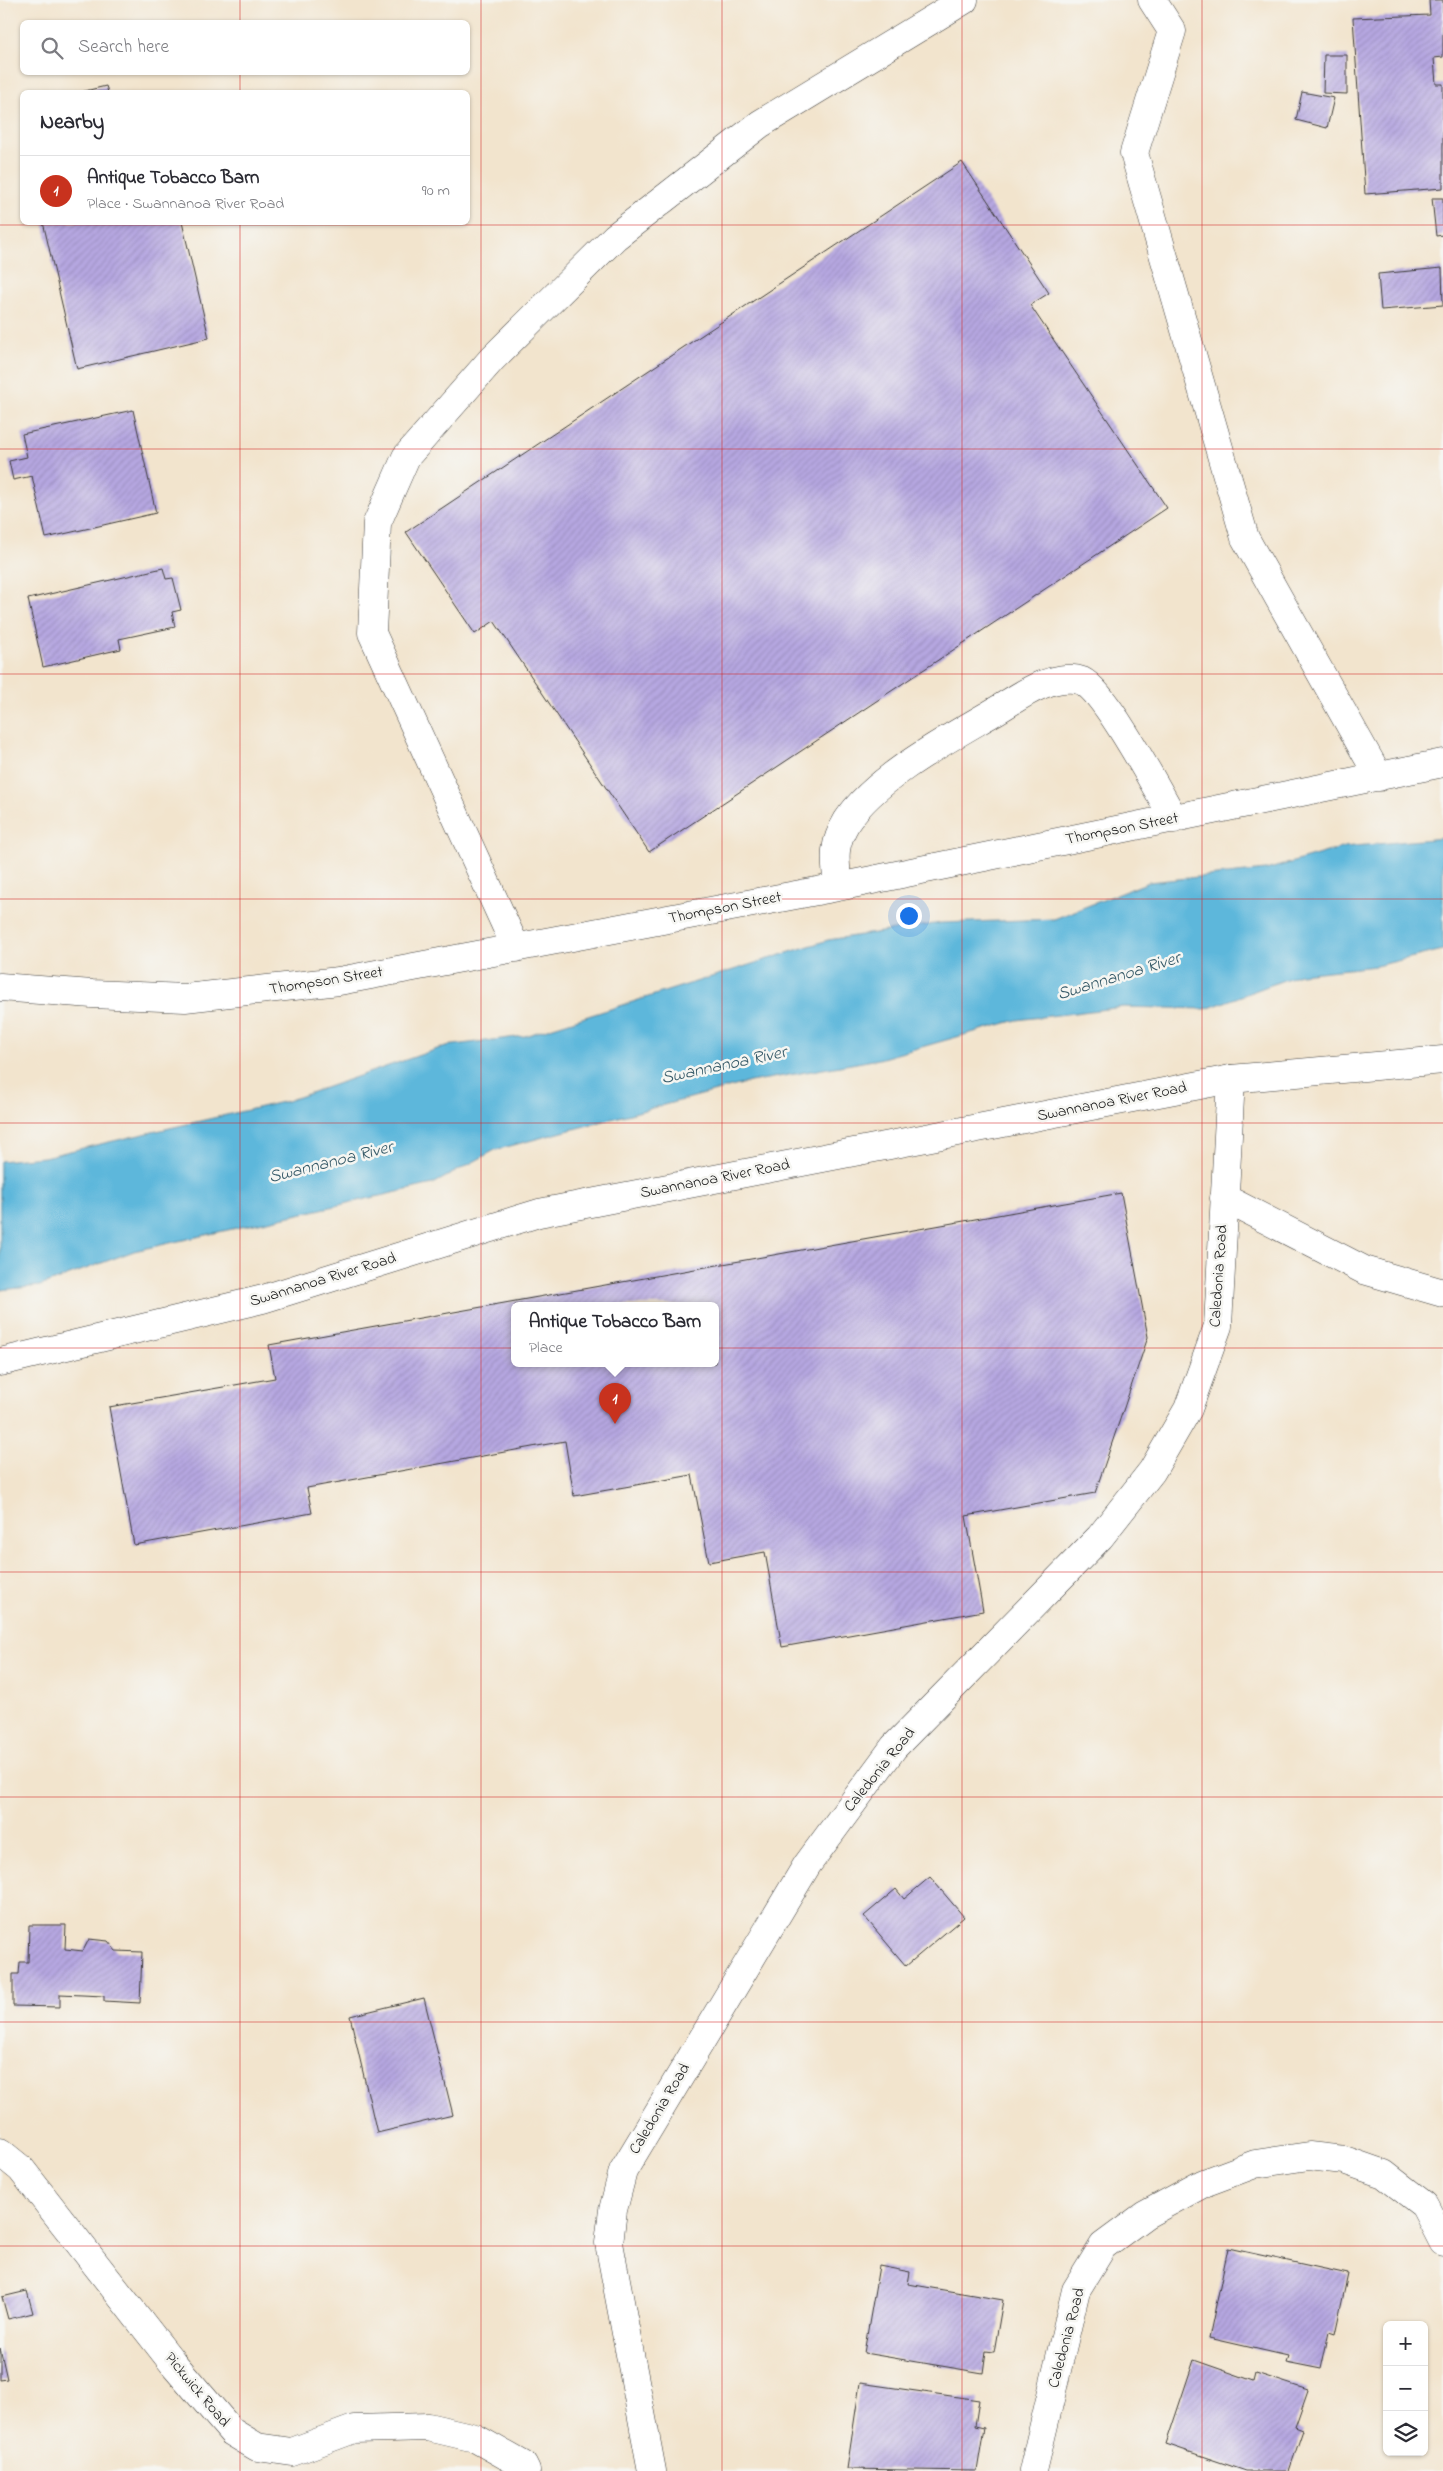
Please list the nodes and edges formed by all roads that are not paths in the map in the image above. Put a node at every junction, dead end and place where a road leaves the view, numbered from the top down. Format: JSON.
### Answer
{"nodes":[{"id":1,"x":964,"y":0,"type":"edge"},
{"id":2,"x":1152,"y":0,"type":"edge"},
{"id":3,"x":1443,"y":763,"type":"edge"},
{"id":4,"x":1379,"y":777,"type":"junction"},
{"id":5,"x":1174,"y":818,"type":"junction"},
{"id":6,"x":838,"y":886,"type":"junction"},
{"id":7,"x":516,"y":948,"type":"junction"},
{"id":8,"x":0,"y":987,"type":"edge"},
{"id":9,"x":1443,"y":1060,"type":"edge"},
{"id":10,"x":1231,"y":1079,"type":"junction"},
{"id":11,"x":1224,"y":1198,"type":"junction"},
{"id":12,"x":1443,"y":1294,"type":"edge"},
{"id":13,"x":0,"y":1362,"type":"edge"},
{"id":14,"x":0,"y":2152,"type":"edge"},
{"id":15,"x":1443,"y":2242,"type":"edge"},
{"id":16,"x":526,"y":2471,"type":"edge"},
{"id":17,"x":652,"y":2471,"type":"edge"},
{"id":18,"x":1033,"y":2471,"type":"edge"}],
"edges":[{"from":1,"to":7,"type":"street"},
{"from":2,"to":4,"type":"street"},
{"from":3,"to":4,"type":"street","name":"Thompson Street"},
{"from":4,"to":5,"type":"street","name":"Thompson Street"},
{"from":5,"to":6,"type":"street","name":"Thompson Street"},
{"from":5,"to":6,"type":"street"},
{"from":6,"to":7,"type":"street","name":"Thompson Street"},
{"from":7,"to":8,"type":"street","name":"Thompson Street"},
{"from":9,"to":10,"type":"street","name":"Swannanoa River Road"},
{"from":10,"to":11,"type":"street","name":"Caledonia Road"},
{"from":10,"to":13,"type":"street","name":"Swannanoa River Road"},
{"from":11,"to":12,"type":"street"},
{"from":11,"to":17,"type":"street","name":"Caledonia Road"},
{"from":14,"to":16,"type":"street","name":"Pickwick Road"},
{"from":15,"to":18,"type":"street","name":"Caledonia Road"}]}
